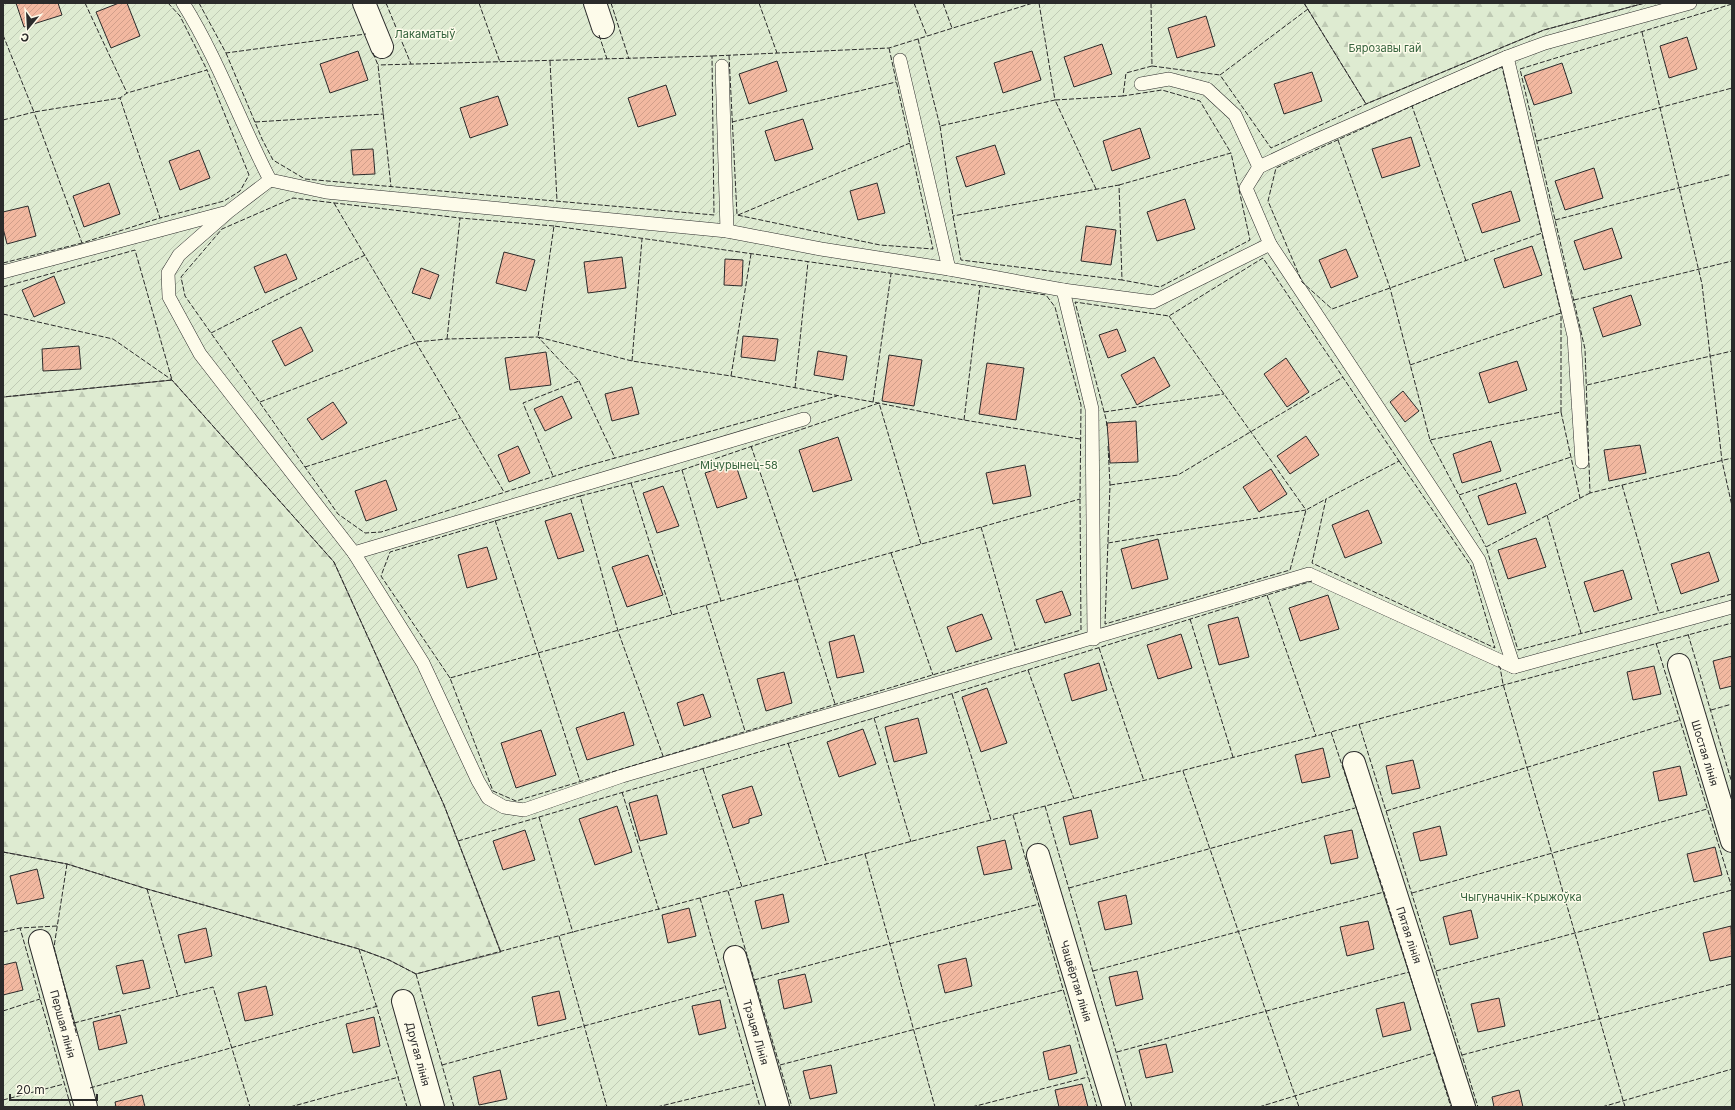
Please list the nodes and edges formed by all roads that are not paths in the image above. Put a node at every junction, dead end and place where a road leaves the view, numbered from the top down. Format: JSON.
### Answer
{"nodes":[{"id":1,"x":183,"y":3,"type":"edge"},
{"id":2,"x":364,"y":3,"type":"edge"},
{"id":3,"x":596,"y":3,"type":"edge"},
{"id":4,"x":1690,"y":3,"type":"edge"},
{"id":5,"x":603,"y":27,"type":"dead end"},
{"id":6,"x":382,"y":47,"type":"dead end"},
{"id":7,"x":1506,"y":57,"type":"junction"},
{"id":8,"x":900,"y":60,"type":"dead end"},
{"id":9,"x":722,"y":66,"type":"dead end"},
{"id":10,"x":1141,"y":84,"type":"dead end"},
{"id":11,"x":1259,"y":167,"type":"junction"},
{"id":12,"x":270,"y":180,"type":"junction"},
{"id":13,"x":228,"y":212,"type":"junction"},
{"id":14,"x":727,"y":231,"type":"junction"},
{"id":15,"x":1270,"y":244,"type":"junction"},
{"id":16,"x":949,"y":269,"type":"junction"},
{"id":17,"x":3,"y":272,"type":"edge"},
{"id":18,"x":1063,"y":290,"type":"junction"},
{"id":19,"x":804,"y":419,"type":"dead end"},
{"id":20,"x":1582,"y":462,"type":"dead end"},
{"id":21,"x":354,"y":553,"type":"junction"},
{"id":22,"x":1732,"y":607,"type":"edge"},
{"id":23,"x":1094,"y":639,"type":"junction"},
{"id":24,"x":1679,"y":666,"type":"dead end"},
{"id":25,"x":1514,"y":667,"type":"junction"},
{"id":26,"x":1354,"y":763,"type":"dead end"},
{"id":27,"x":1732,"y":840,"type":"edge"},
{"id":28,"x":1038,"y":855,"type":"dead end"},
{"id":29,"x":40,"y":941,"type":"dead end"},
{"id":30,"x":735,"y":957,"type":"dead end"},
{"id":31,"x":403,"y":1001,"type":"dead end"},
{"id":32,"x":86,"y":1107,"type":"edge"},
{"id":33,"x":433,"y":1107,"type":"edge"},
{"id":34,"x":778,"y":1107,"type":"edge"},
{"id":35,"x":1114,"y":1107,"type":"edge"},
{"id":36,"x":1464,"y":1107,"type":"edge"}],
"edges":[{"from":1,"to":12,"type":"lane"},
{"from":2,"to":6,"type":"street"},
{"from":3,"to":5,"type":"street"},
{"from":4,"to":7,"type":"lane"},
{"from":7,"to":11,"type":"lane"},
{"from":7,"to":20,"type":"lane"},
{"from":8,"to":16,"type":"lane"},
{"from":9,"to":14,"type":"lane"},
{"from":10,"to":11,"type":"lane"},
{"from":11,"to":15,"type":"lane"},
{"from":12,"to":13,"type":"lane"},
{"from":12,"to":14,"type":"lane"},
{"from":13,"to":17,"type":"lane"},
{"from":13,"to":21,"type":"lane"},
{"from":14,"to":16,"type":"lane"},
{"from":15,"to":18,"type":"lane"},
{"from":15,"to":25,"type":"lane"},
{"from":16,"to":18,"type":"lane"},
{"from":18,"to":23,"type":"lane"},
{"from":19,"to":21,"type":"lane"},
{"from":21,"to":23,"type":"lane"},
{"from":22,"to":25,"type":"lane"},
{"from":23,"to":25,"type":"lane"},
{"from":24,"to":27,"type":"street","name":"Шостая лінія"},
{"from":26,"to":36,"type":"street","name":"Пятая лінія"},
{"from":28,"to":35,"type":"street","name":"Чацвёртая лінія"},
{"from":29,"to":32,"type":"street","name":"Першая лінія"},
{"from":30,"to":34,"type":"street","name":"Трэцяя Лінія"},
{"from":31,"to":33,"type":"street","name":"Другая лінія"}]}
